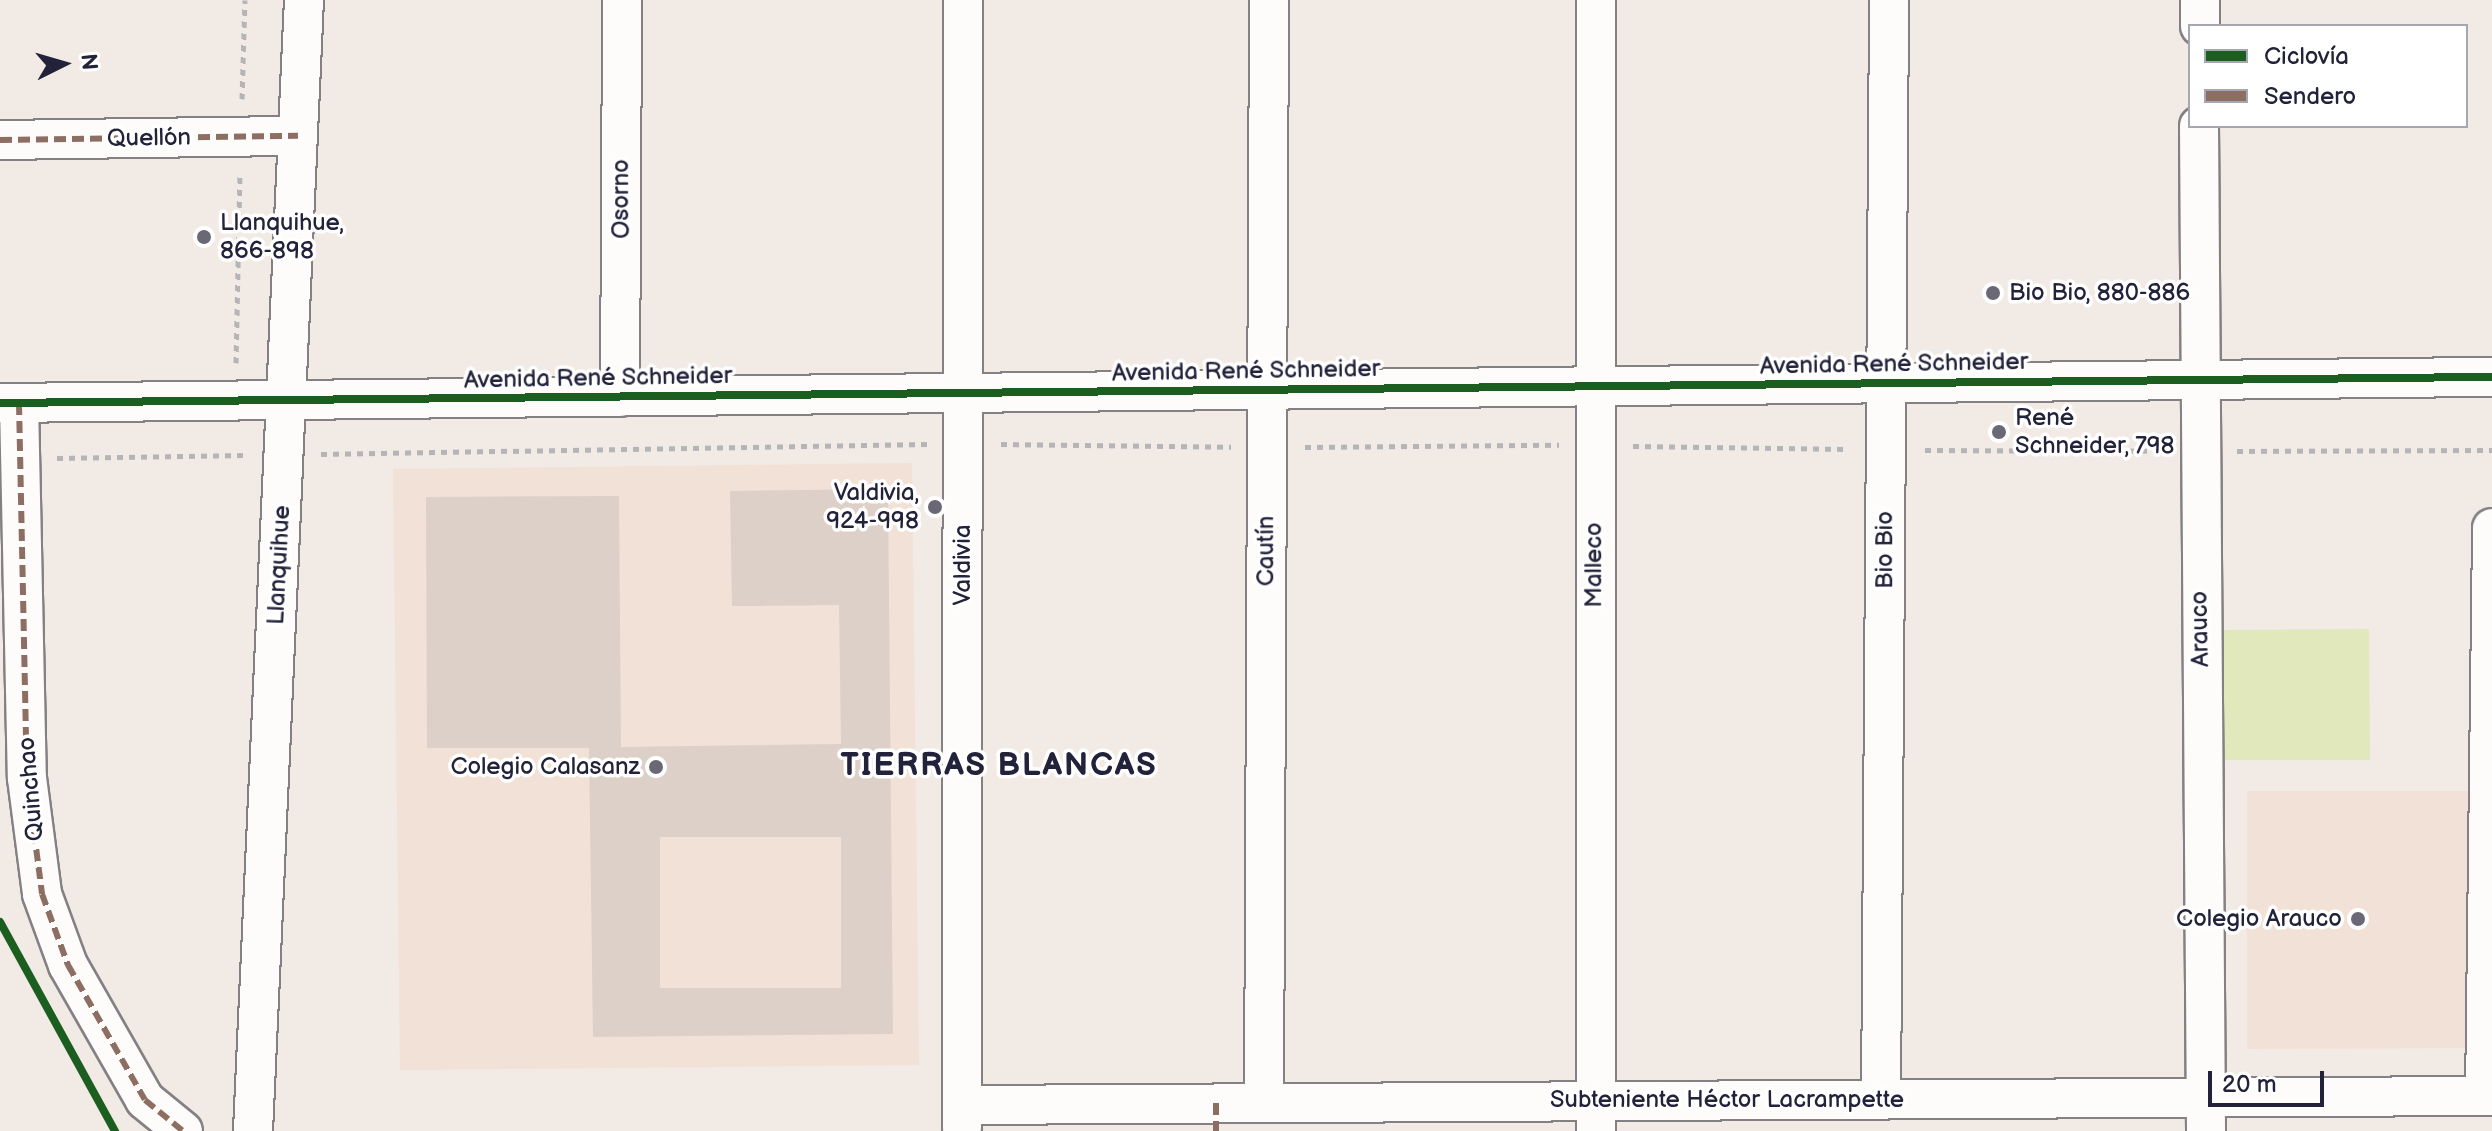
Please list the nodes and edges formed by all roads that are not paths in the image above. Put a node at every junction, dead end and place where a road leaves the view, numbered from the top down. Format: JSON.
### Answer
{"nodes":[{"id":1,"x":304,"y":0,"type":"edge"},
{"id":2,"x":622,"y":0,"type":"edge"},
{"id":3,"x":963,"y":0,"type":"edge"},
{"id":4,"x":1269,"y":0,"type":"edge"},
{"id":5,"x":1596,"y":0,"type":"edge"},
{"id":6,"x":1889,"y":0,"type":"edge"},
{"id":7,"x":2200,"y":0,"type":"edge"},
{"id":8,"x":2200,"y":24,"type":"edge"},
{"id":9,"x":2199,"y":128,"type":"edge"},
{"id":10,"x":298,"y":136,"type":"junction"},
{"id":11,"x":0,"y":140,"type":"edge"},
{"id":12,"x":2492,"y":377,"type":"edge"},
{"id":13,"x":2196,"y":380,"type":"junction"},
{"id":14,"x":1886,"y":384,"type":"junction"},
{"id":15,"x":1593,"y":387,"type":"junction"},
{"id":16,"x":1267,"y":391,"type":"junction"},
{"id":17,"x":963,"y":394,"type":"junction"},
{"id":18,"x":620,"y":397,"type":"junction"},
{"id":19,"x":286,"y":401,"type":"junction"},
{"id":20,"x":9,"y":403,"type":"edge"},
{"id":21,"x":2492,"y":528,"type":"edge"},
{"id":22,"x":2488,"y":1096,"type":"edge"},
{"id":23,"x":1881,"y":1100,"type":"junction"},
{"id":24,"x":1264,"y":1103,"type":"junction"},
{"id":25,"x":2207,"y":1114,"type":"edge"},
{"id":26,"x":1596,"y":1116,"type":"edge"},
{"id":27,"x":1216,"y":1117,"type":"edge"},
{"id":28,"x":962,"y":1118,"type":"edge"},
{"id":29,"x":183,"y":1131,"type":"edge"},
{"id":30,"x":253,"y":1131,"type":"edge"}],
"edges":[{"from":1,"to":10,"type":"street","name":"Llanquihue"},
{"from":2,"to":18,"type":"street","name":"Osorno"},
{"from":3,"to":17,"type":"street","name":"Valdivia"},
{"from":4,"to":16,"type":"street","name":"Cautín"},
{"from":5,"to":15,"type":"street","name":"Malleco"},
{"from":6,"to":14,"type":"street","name":"Bio Bio"},
{"from":7,"to":8,"type":"street"},
{"from":9,"to":13,"type":"street","name":"Arauco"},
{"from":10,"to":11,"type":"street","name":"Quellón"},
{"from":10,"to":19,"type":"street","name":"Llanquihue"},
{"from":12,"to":13,"type":"street","name":"Avenida René Schneider"},
{"from":13,"to":14,"type":"street","name":"Avenida René Schneider"},
{"from":13,"to":25,"type":"street","name":"Arauco"},
{"from":14,"to":15,"type":"street","name":"Avenida René Schneider"},
{"from":14,"to":23,"type":"street","name":"Bio Bio"},
{"from":15,"to":16,"type":"street","name":"Avenida René Schneider"},
{"from":15,"to":26,"type":"street","name":"Malleco"},
{"from":16,"to":17,"type":"street","name":"Avenida René Schneider"},
{"from":16,"to":24,"type":"street","name":"Cautín"},
{"from":17,"to":18,"type":"street","name":"Avenida René Schneider"},
{"from":17,"to":28,"type":"street","name":"Valdivia"},
{"from":18,"to":19,"type":"street","name":"Avenida René Schneider"},
{"from":19,"to":20,"type":"street","name":"Avenida René Schneider"},
{"from":19,"to":30,"type":"street","name":"Llanquihue"},
{"from":20,"to":29,"type":"street","name":"Quinchao"},
{"from":21,"to":22,"type":"street"},
{"from":22,"to":25,"type":"street","name":"Subteniente Héctor Lacrampette"},
{"from":23,"to":25,"type":"street","name":"Subteniente Héctor Lacrampette"},
{"from":23,"to":26,"type":"street","name":"Subteniente Héctor Lacrampette"},
{"from":24,"to":26,"type":"street","name":"Subteniente Héctor Lacrampette"},
{"from":24,"to":27,"type":"street","name":"Subteniente Héctor Lacrampette"},
{"from":27,"to":28,"type":"street","name":"Subteniente Héctor Lacrampette"}]}
